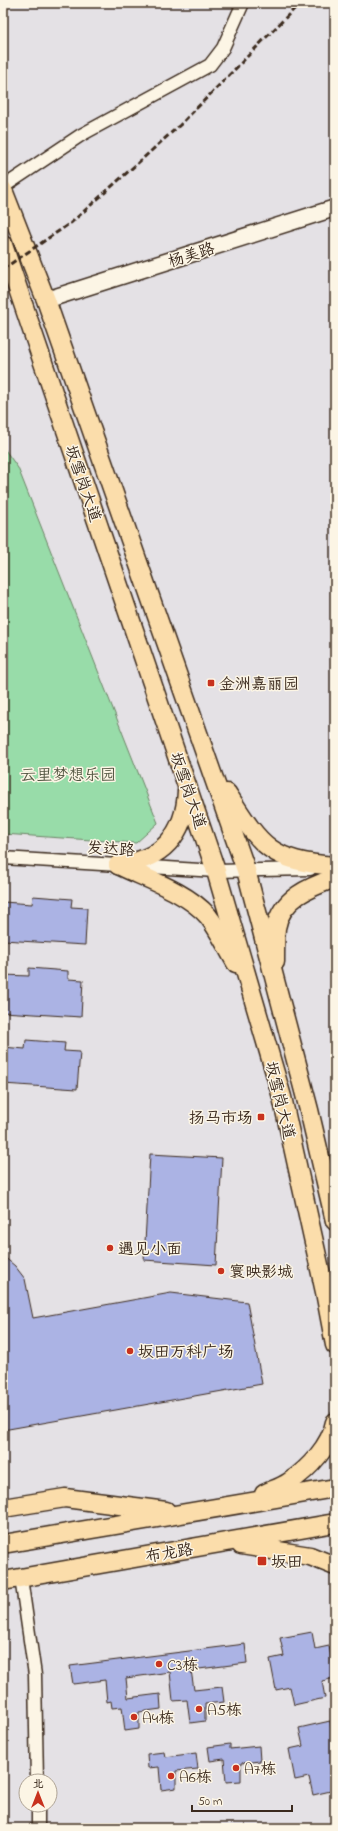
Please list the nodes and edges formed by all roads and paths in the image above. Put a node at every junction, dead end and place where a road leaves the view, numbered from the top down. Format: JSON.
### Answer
{"nodes":[{"id":1,"x":243,"y":3,"type":"edge"},
{"id":2,"x":3,"y":188,"type":"edge"},
{"id":3,"x":335,"y":208,"type":"edge"},
{"id":4,"x":3,"y":246,"type":"edge"},
{"id":5,"x":46,"y":300,"type":"junction"},
{"id":6,"x":211,"y":768,"type":"junction"},
{"id":7,"x":183,"y":773,"type":"junction"},
{"id":8,"x":3,"y":858,"type":"edge"},
{"id":9,"x":118,"y":865,"type":"junction"},
{"id":10,"x":335,"y":867,"type":"edge"},
{"id":11,"x":246,"y":870,"type":"junction"},
{"id":12,"x":216,"y":871,"type":"junction"},
{"id":13,"x":335,"y":878,"type":"edge"},
{"id":14,"x":274,"y":979,"type":"junction"},
{"id":15,"x":249,"y":984,"type":"junction"},
{"id":16,"x":335,"y":1221,"type":"edge"},
{"id":17,"x":335,"y":1345,"type":"edge"},
{"id":18,"x":335,"y":1422,"type":"edge"},
{"id":19,"x":335,"y":1488,"type":"edge"},
{"id":20,"x":244,"y":1504,"type":"junction"},
{"id":21,"x":3,"y":1508,"type":"edge"},
{"id":22,"x":187,"y":1514,"type":"junction"},
{"id":23,"x":335,"y":1523,"type":"edge"},
{"id":24,"x":222,"y":1543,"type":"junction"},
{"id":25,"x":3,"y":1544,"type":"edge"},
{"id":26,"x":335,"y":1566,"type":"edge"},
{"id":27,"x":21,"y":1578,"type":"junction"},
{"id":28,"x":3,"y":1581,"type":"edge"},
{"id":29,"x":37,"y":1773,"type":"edge"},
{"id":30,"x":38,"y":1813,"type":"edge"},
{"id":31,"x":38,"y":1828,"type":"edge"}],
"edges":[{"from":1,"to":2,"type":"street"},
{"from":2,"to":5,"type":"main road","name":"坂雪岗大道"},
{"from":3,"to":5,"type":"street","name":"杨美路"},
{"from":4,"to":7,"type":"main road","name":"坂雪岗大道"},
{"from":5,"to":6,"type":"main road","name":"坂雪岗大道"},
{"from":6,"to":10,"type":"main road"},
{"from":6,"to":11,"type":"main road","name":"坂雪岗大道"},
{"from":7,"to":9,"type":"main road"},
{"from":7,"to":12,"type":"main road","name":"坂雪岗大道"},
{"from":8,"to":9,"type":"street","name":"发达路"},
{"from":9,"to":12,"type":"street","name":"发达路"},
{"from":9,"to":15,"type":"main road"},
{"from":10,"to":11,"type":"street","name":"发达路"},
{"from":11,"to":12,"type":"street","name":"发达路"},
{"from":11,"to":14,"type":"main road","name":"坂雪岗大道"},
{"from":12,"to":15,"type":"main road","name":"坂雪岗大道"},
{"from":13,"to":14,"type":"main road"},
{"from":14,"to":16,"type":"main road","name":"坂雪岗大道"},
{"from":15,"to":17,"type":"main road","name":"坂雪岗大道"},
{"from":18,"to":20,"type":"main road"},
{"from":19,"to":20,"type":"main road"},
{"from":20,"to":22,"type":"main road"},
{"from":21,"to":22,"type":"main road"},
{"from":22,"to":25,"type":"main road"},
{"from":23,"to":24,"type":"main road","name":"布龙路"},
{"from":24,"to":26,"type":"main road"},
{"from":24,"to":27,"type":"main road","name":"布龙路"},
{"from":27,"to":28,"type":"main road","name":"布龙路"},
{"from":27,"to":29,"type":"street"},
{"from":30,"to":31,"type":"street"}]}
